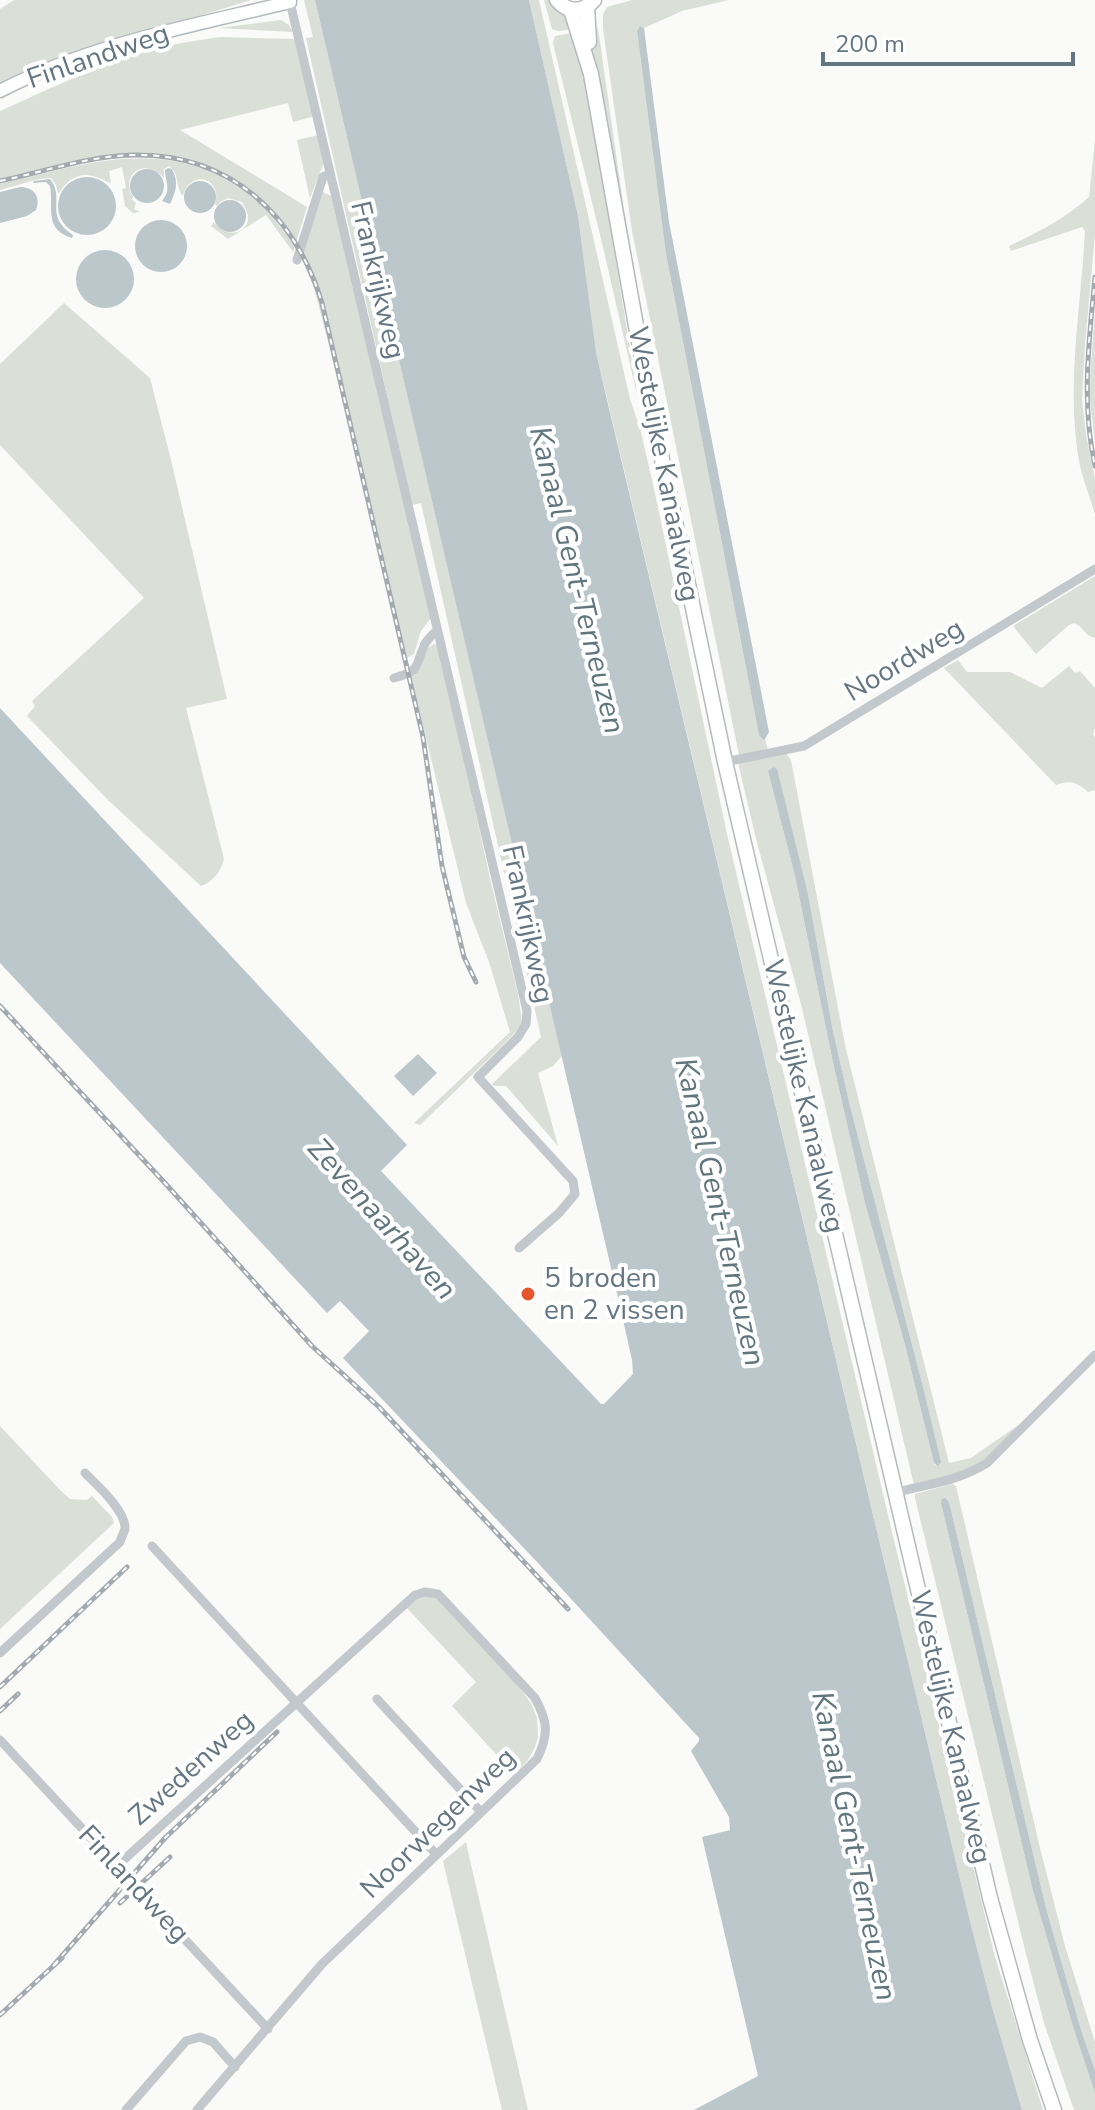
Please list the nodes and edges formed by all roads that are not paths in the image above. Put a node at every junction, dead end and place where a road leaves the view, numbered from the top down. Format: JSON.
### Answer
{"nodes":[{"id":1,"x":557,"y":0,"type":"edge"},
{"id":2,"x":290,"y":1,"type":"edge"},
{"id":3,"x":591,"y":4,"type":"edge"},
{"id":4,"x":571,"y":10,"type":"junction"},
{"id":5,"x":591,"y":74,"type":"junction"},
{"id":6,"x":0,"y":91,"type":"edge"},
{"id":7,"x":330,"y":174,"type":"junction"},
{"id":8,"x":297,"y":260,"type":"dead end"},
{"id":9,"x":1095,"y":569,"type":"edge"},
{"id":10,"x":437,"y":630,"type":"junction"},
{"id":11,"x":394,"y":678,"type":"dead end"},
{"id":12,"x":725,"y":762,"type":"junction"},
{"id":13,"x":519,"y":1248,"type":"dead end"},
{"id":14,"x":1095,"y":1355,"type":"edge"},
{"id":15,"x":85,"y":1473,"type":"dead end"},
{"id":16,"x":897,"y":1492,"type":"junction"},
{"id":17,"x":152,"y":1546,"type":"dead end"},
{"id":18,"x":0,"y":1653,"type":"edge"},
{"id":19,"x":377,"y":1699,"type":"dead end"},
{"id":20,"x":296,"y":1704,"type":"junction"},
{"id":21,"x":0,"y":1740,"type":"edge"},
{"id":22,"x":481,"y":1812,"type":"junction"},
{"id":23,"x":436,"y":1854,"type":"junction"},
{"id":24,"x":117,"y":1866,"type":"junction"},
{"id":25,"x":268,"y":2029,"type":"junction"},
{"id":26,"x":235,"y":2067,"type":"junction"},
{"id":27,"x":126,"y":2110,"type":"edge"},
{"id":28,"x":197,"y":2110,"type":"edge"},
{"id":29,"x":1054,"y":2110,"type":"edge"}],
"edges":[{"from":1,"to":4,"type":"main road"},
{"from":2,"to":6,"type":"street","name":"Finlandweg"},
{"from":2,"to":7,"type":"street","name":"Frankrijkweg"},
{"from":3,"to":4,"type":"main road"},
{"from":3,"to":5,"type":"main road","name":"Westelijke Kanaalweg"},
{"from":4,"to":5,"type":"main road","name":"Westelijke Kanaalweg"},
{"from":5,"to":12,"type":"main road","name":"Westelijke Kanaalweg"},
{"from":7,"to":8,"type":"street","name":"Frankrijkweg"},
{"from":7,"to":10,"type":"street","name":"Frankrijkweg"},
{"from":9,"to":12,"type":"street","name":"Noordweg"},
{"from":10,"to":11,"type":"street"},
{"from":10,"to":13,"type":"street","name":"Frankrijkweg"},
{"from":12,"to":16,"type":"main road","name":"Westelijke Kanaalweg"},
{"from":14,"to":16,"type":"street"},
{"from":15,"to":18,"type":"street"},
{"from":16,"to":29,"type":"main road","name":"Westelijke Kanaalweg"},
{"from":17,"to":20,"type":"street"},
{"from":19,"to":22,"type":"street"},
{"from":20,"to":22,"type":"street","name":"Noorwegenweg"},
{"from":20,"to":23,"type":"street"},
{"from":20,"to":24,"type":"street","name":"Zwedenweg"},
{"from":21,"to":24,"type":"street","name":"Finlandweg"},
{"from":22,"to":23,"type":"street","name":"Noorwegenweg"},
{"from":23,"to":25,"type":"street","name":"Noorwegenweg"},
{"from":24,"to":25,"type":"street","name":"Finlandweg"},
{"from":25,"to":26,"type":"street","name":"Noorwegenweg"},
{"from":26,"to":27,"type":"street"},
{"from":26,"to":28,"type":"street","name":"Noorwegenweg"}]}
